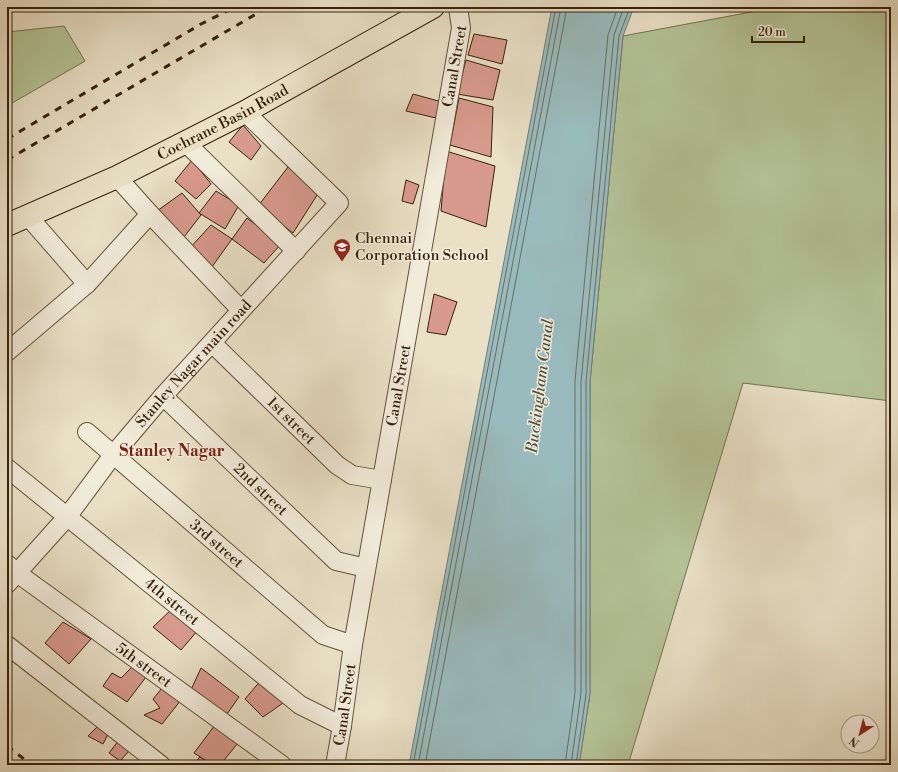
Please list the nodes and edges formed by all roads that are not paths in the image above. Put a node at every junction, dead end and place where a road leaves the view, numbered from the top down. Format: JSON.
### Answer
{"nodes":[{"id":1,"x":433,"y":7,"type":"edge"},
{"id":2,"x":458,"y":7,"type":"edge"},
{"id":3,"x":245,"y":112,"type":"junction"},
{"id":4,"x":185,"y":142,"type":"junction"},
{"id":5,"x":116,"y":176,"type":"junction"},
{"id":6,"x":150,"y":214,"type":"junction"},
{"id":7,"x":27,"y":215,"type":"junction"},
{"id":8,"x":7,"y":225,"type":"edge"},
{"id":9,"x":296,"y":251,"type":"junction"},
{"id":10,"x":87,"y":284,"type":"junction"},
{"id":11,"x":241,"y":310,"type":"junction"},
{"id":12,"x":212,"y":343,"type":"junction"},
{"id":13,"x":7,"y":352,"type":"edge"},
{"id":14,"x":163,"y":396,"type":"junction"},
{"id":15,"x":87,"y":432,"type":"dead end"},
{"id":16,"x":113,"y":455,"type":"junction"},
{"id":17,"x":7,"y":468,"type":"edge"},
{"id":18,"x":382,"y":480,"type":"junction"},
{"id":19,"x":67,"y":517,"type":"junction"},
{"id":20,"x":366,"y":568,"type":"junction"},
{"id":21,"x":10,"y":574,"type":"edge"},
{"id":22,"x":7,"y":645,"type":"edge"},
{"id":23,"x":353,"y":645,"type":"junction"},
{"id":24,"x":342,"y":726,"type":"junction"},
{"id":25,"x":162,"y":765,"type":"edge"},
{"id":26,"x":282,"y":765,"type":"edge"},
{"id":27,"x":335,"y":765,"type":"edge"}],
"edges":[{"from":1,"to":3,"type":"main road","name":"Cochrane Basin Road"},
{"from":2,"to":18,"type":"street","name":"Canal Street"},
{"from":3,"to":4,"type":"main road","name":"Cochrane Basin Road"},
{"from":3,"to":9,"type":"street","name":"Stanley Nagar main road"},
{"from":4,"to":5,"type":"main road","name":"Cochrane Basin Road"},
{"from":4,"to":9,"type":"street"},
{"from":5,"to":6,"type":"street"},
{"from":5,"to":7,"type":"main road","name":"Cochrane Basin Road"},
{"from":6,"to":10,"type":"street"},
{"from":6,"to":11,"type":"street"},
{"from":7,"to":8,"type":"main road","name":"Cochrane Basin Road"},
{"from":7,"to":10,"type":"street"},
{"from":9,"to":11,"type":"street","name":"Stanley Nagar main road"},
{"from":10,"to":13,"type":"street"},
{"from":11,"to":12,"type":"street","name":"Stanley Nagar main road"},
{"from":12,"to":14,"type":"street","name":"Stanley Nagar main road"},
{"from":12,"to":18,"type":"street","name":"1st street"},
{"from":14,"to":16,"type":"street","name":"Stanley Nagar main road"},
{"from":14,"to":20,"type":"street","name":"2nd street"},
{"from":15,"to":16,"type":"street","name":"3rd street"},
{"from":16,"to":19,"type":"street","name":"Stanley Nagar main road"},
{"from":16,"to":23,"type":"street","name":"3rd street"},
{"from":17,"to":19,"type":"street","name":"4th street"},
{"from":18,"to":20,"type":"street","name":"Canal Street"},
{"from":19,"to":21,"type":"street","name":"Stanley Nagar main road"},
{"from":19,"to":24,"type":"street","name":"4th street"},
{"from":20,"to":23,"type":"street","name":"Canal Street"},
{"from":21,"to":26,"type":"street","name":"5th street"},
{"from":22,"to":25,"type":"street"},
{"from":23,"to":24,"type":"street","name":"Canal Street"},
{"from":24,"to":27,"type":"street","name":"Canal Street"}]}
